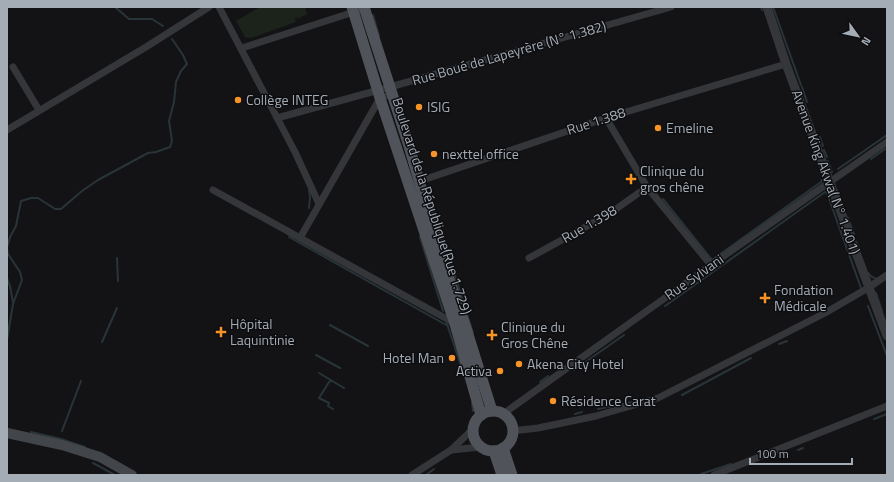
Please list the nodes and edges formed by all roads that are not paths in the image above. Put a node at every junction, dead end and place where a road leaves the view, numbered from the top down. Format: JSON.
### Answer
{"nodes":[{"id":1,"x":209,"y":7,"type":"edge"},
{"id":2,"x":219,"y":7,"type":"edge"},
{"id":3,"x":671,"y":7,"type":"edge"},
{"id":4,"x":767,"y":7,"type":"edge"},
{"id":5,"x":361,"y":8,"type":"edge"},
{"id":6,"x":242,"y":48,"type":"junction"},
{"id":7,"x":786,"y":64,"type":"junction"},
{"id":8,"x":13,"y":67,"type":"dead end"},
{"id":9,"x":391,"y":91,"type":"junction"},
{"id":10,"x":379,"y":94,"type":"junction"},
{"id":11,"x":39,"y":110,"type":"junction"},
{"id":12,"x":278,"y":118,"type":"junction"},
{"id":13,"x":606,"y":118,"type":"junction"},
{"id":14,"x":7,"y":130,"type":"edge"},
{"id":15,"x":887,"y":142,"type":"edge"},
{"id":16,"x":413,"y":183,"type":"junction"},
{"id":17,"x":830,"y":183,"type":"junction"},
{"id":18,"x":647,"y":187,"type":"junction"},
{"id":19,"x":212,"y":190,"type":"dead end"},
{"id":20,"x":319,"y":204,"type":"junction"},
{"id":21,"x":300,"y":238,"type":"junction"},
{"id":22,"x":530,"y":258,"type":"dead end"},
{"id":23,"x":711,"y":265,"type":"junction"},
{"id":24,"x":887,"y":275,"type":"edge"},
{"id":25,"x":868,"y":288,"type":"junction"},
{"id":26,"x":460,"y":323,"type":"junction"},
{"id":27,"x":887,"y":336,"type":"edge"},
{"id":28,"x":887,"y":406,"type":"edge"},
{"id":29,"x":486,"y":413,"type":"junction"},
{"id":30,"x":503,"y":414,"type":"junction"},
{"id":31,"x":473,"y":429,"type":"junction"},
{"id":32,"x":512,"y":431,"type":"junction"},
{"id":33,"x":7,"y":433,"type":"edge"},
{"id":34,"x":481,"y":447,"type":"junction"},
{"id":35,"x":499,"y":449,"type":"junction"},
{"id":36,"x":451,"y":450,"type":"junction"},
{"id":37,"x":132,"y":475,"type":"edge"},
{"id":38,"x":412,"y":475,"type":"edge"},
{"id":39,"x":502,"y":475,"type":"edge"},
{"id":40,"x":512,"y":475,"type":"edge"},
{"id":41,"x":714,"y":475,"type":"edge"}],
"edges":[{"from":1,"to":11,"type":"street"},
{"from":2,"to":6,"type":"street"},
{"from":3,"to":9,"type":"street","name":"Rue Boué de Lapeyrère (N° 1.382)"},
{"from":4,"to":7,"type":"street","name":"Avenue King Akwa( N° 1.401)"},
{"from":5,"to":6,"type":"street"},
{"from":5,"to":9,"type":"main road","name":"Boulevard de la République(Rue 1.729)"},
{"from":5,"to":10,"type":"main road","name":"Boulevard de la République(Rue 1.729)"},
{"from":6,"to":12,"type":"street"},
{"from":7,"to":13,"type":"street","name":"Rue 1.388"},
{"from":7,"to":17,"type":"street","name":"Avenue King Akwa( N° 1.401)"},
{"from":8,"to":11,"type":"street"},
{"from":9,"to":10,"type":"street","name":"Rue Boué de Lapeyrère (N° 1.382)"},
{"from":9,"to":16,"type":"main road","name":"Boulevard de la République(Rue 1.729)"},
{"from":10,"to":12,"type":"street"},
{"from":10,"to":16,"type":"main road","name":"Boulevard de la République(Rue 1.729)"},
{"from":10,"to":20,"type":"street"},
{"from":11,"to":14,"type":"street"},
{"from":12,"to":20,"type":"street"},
{"from":13,"to":16,"type":"street","name":"Rue 1.388"},
{"from":13,"to":18,"type":"street"},
{"from":15,"to":17,"type":"street","name":"Rue Sylvani"},
{"from":16,"to":26,"type":"main road","name":"Boulevard de la République(Rue 1.729)"},
{"from":17,"to":23,"type":"street","name":"Rue Sylvani"},
{"from":17,"to":25,"type":"street","name":"Avenue King Akwa( N° 1.401)"},
{"from":18,"to":22,"type":"street","name":"Rue 1.398"},
{"from":18,"to":23,"type":"street"},
{"from":19,"to":21,"type":"street"},
{"from":20,"to":21,"type":"street"},
{"from":21,"to":26,"type":"street"},
{"from":23,"to":30,"type":"street","name":"Rue Sylvani"},
{"from":24,"to":25,"type":"street"},
{"from":25,"to":27,"type":"street","name":"Avenue King Akwa( N° 1.401)"},
{"from":25,"to":32,"type":"street"},
{"from":26,"to":29,"type":"main road","name":"Boulevard de la République(Rue 1.729)"},
{"from":28,"to":41,"type":"street"},
{"from":29,"to":30,"type":"main road"},
{"from":29,"to":31,"type":"main road"},
{"from":30,"to":32,"type":"main road"},
{"from":31,"to":34,"type":"main road"},
{"from":31,"to":36,"type":"street"},
{"from":32,"to":35,"type":"main road"},
{"from":33,"to":37,"type":"main road"},
{"from":34,"to":35,"type":"main road"},
{"from":34,"to":36,"type":"street"},
{"from":35,"to":39,"type":"main road"},
{"from":35,"to":40,"type":"main road"},
{"from":36,"to":38,"type":"street"}]}
